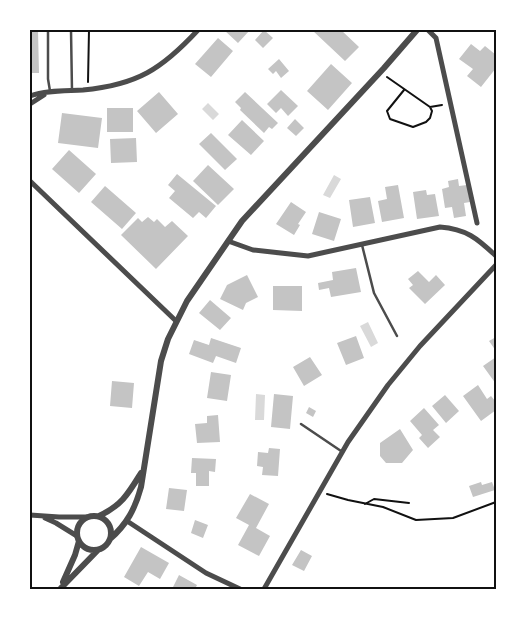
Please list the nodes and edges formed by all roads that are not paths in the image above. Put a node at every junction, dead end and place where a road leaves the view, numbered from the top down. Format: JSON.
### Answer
{"nodes":[{"id":1,"x":48,"y":30,"type":"edge"},
{"id":2,"x":71,"y":30,"type":"edge"},
{"id":3,"x":198,"y":30,"type":"edge"},
{"id":4,"x":417,"y":30,"type":"edge"},
{"id":5,"x":428,"y":30,"type":"edge"},
{"id":6,"x":72,"y":90,"type":"junction"},
{"id":7,"x":51,"y":93,"type":"junction"},
{"id":8,"x":30,"y":96,"type":"edge"},
{"id":9,"x":30,"y":104,"type":"edge"},
{"id":10,"x":31,"y":184,"type":"edge"},
{"id":11,"x":477,"y":223,"type":"dead end"},
{"id":12,"x":228,"y":241,"type":"junction"},
{"id":13,"x":362,"y":244,"type":"junction"},
{"id":14,"x":496,"y":256,"type":"edge"},
{"id":15,"x":496,"y":265,"type":"edge"},
{"id":16,"x":176,"y":320,"type":"junction"},
{"id":17,"x":397,"y":336,"type":"dead end"},
{"id":18,"x":301,"y":424,"type":"dead end"},
{"id":19,"x":343,"y":452,"type":"junction"},
{"id":20,"x":143,"y":470,"type":"junction"},
{"id":21,"x":30,"y":515,"type":"edge"},
{"id":22,"x":40,"y":516,"type":"junction"},
{"id":23,"x":99,"y":516,"type":"junction"},
{"id":24,"x":87,"y":517,"type":"junction"},
{"id":25,"x":127,"y":521,"type":"junction"},
{"id":26,"x":78,"y":538,"type":"junction"},
{"id":27,"x":110,"y":538,"type":"junction"},
{"id":28,"x":98,"y":550,"type":"junction"},
{"id":29,"x":60,"y":588,"type":"edge"},
{"id":30,"x":240,"y":589,"type":"edge"},
{"id":31,"x":264,"y":589,"type":"edge"}],
"edges":[{"from":1,"to":7,"type":"lane"},
{"from":2,"to":6,"type":"lane"},
{"from":3,"to":6,"type":"street"},
{"from":4,"to":12,"type":"street"},
{"from":5,"to":11,"type":"street"},
{"from":6,"to":7,"type":"street"},
{"from":7,"to":8,"type":"street"},
{"from":7,"to":9,"type":"street"},
{"from":10,"to":16,"type":"street"},
{"from":12,"to":13,"type":"street"},
{"from":12,"to":16,"type":"street"},
{"from":13,"to":14,"type":"street"},
{"from":13,"to":17,"type":"lane"},
{"from":15,"to":19,"type":"street"},
{"from":16,"to":20,"type":"street"},
{"from":18,"to":19,"type":"lane"},
{"from":19,"to":31,"type":"street"},
{"from":20,"to":23,"type":"street"},
{"from":20,"to":25,"type":"street"},
{"from":21,"to":22,"type":"street"},
{"from":22,"to":24,"type":"street"},
{"from":22,"to":26,"type":"street"},
{"from":23,"to":24,"type":"street"},
{"from":23,"to":27,"type":"street"},
{"from":24,"to":26,"type":"street"},
{"from":25,"to":27,"type":"street"},
{"from":25,"to":30,"type":"street"},
{"from":26,"to":28,"type":"street"},
{"from":26,"to":29,"type":"street"},
{"from":27,"to":28,"type":"street"},
{"from":28,"to":29,"type":"street"}]}
